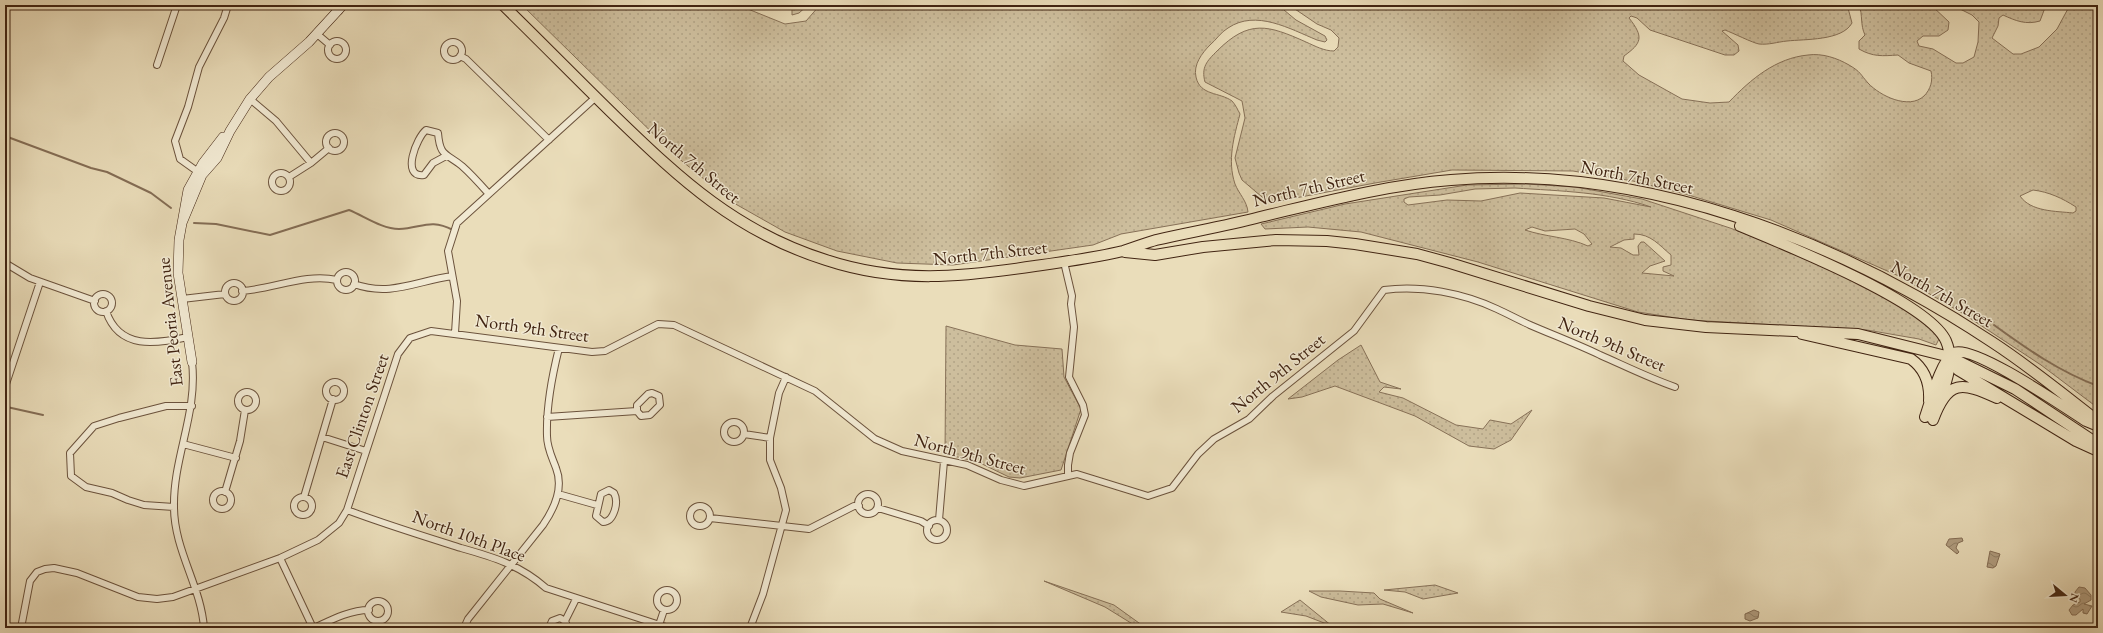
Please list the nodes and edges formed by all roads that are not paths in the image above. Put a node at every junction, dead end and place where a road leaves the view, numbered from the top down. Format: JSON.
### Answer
{"nodes":[{"id":1,"x":177,"y":5,"type":"edge"},
{"id":2,"x":228,"y":5,"type":"edge"},
{"id":3,"x":331,"y":5,"type":"edge"},
{"id":4,"x":503,"y":5,"type":"edge"},
{"id":5,"x":341,"y":8,"type":"edge"},
{"id":6,"x":317,"y":34,"type":"junction"},
{"id":7,"x":330,"y":45,"type":"dead end"},
{"id":8,"x":460,"y":56,"type":"dead end"},
{"id":9,"x":157,"y":65,"type":"dead end"},
{"id":10,"x":596,"y":97,"type":"junction"},
{"id":11,"x":250,"y":99,"type":"junction"},
{"id":12,"x":548,"y":140,"type":"junction"},
{"id":13,"x":329,"y":148,"type":"dead end"},
{"id":14,"x":446,"y":156,"type":"junction"},
{"id":15,"x":311,"y":163,"type":"junction"},
{"id":16,"x":200,"y":174,"type":"junction"},
{"id":17,"x":289,"y":177,"type":"dead end"},
{"id":18,"x":488,"y":193,"type":"junction"},
{"id":19,"x":1681,"y":202,"type":"junction"},
{"id":20,"x":1119,"y":252,"type":"junction"},
{"id":21,"x":1064,"y":262,"type":"junction"},
{"id":22,"x":5,"y":263,"type":"edge"},
{"id":23,"x":452,"y":276,"type":"junction"},
{"id":24,"x":337,"y":280,"type":"junction"},
{"id":25,"x":40,"y":282,"type":"junction"},
{"id":26,"x":354,"y":284,"type":"junction"},
{"id":27,"x":242,"y":290,"type":"junction"},
{"id":28,"x":225,"y":294,"type":"junction"},
{"id":29,"x":182,"y":299,"type":"junction"},
{"id":30,"x":95,"y":302,"type":"junction"},
{"id":31,"x":106,"y":312,"type":"junction"},
{"id":32,"x":1793,"y":330,"type":"junction"},
{"id":33,"x":455,"y":334,"type":"junction"},
{"id":34,"x":188,"y":337,"type":"junction"},
{"id":35,"x":559,"y":348,"type":"junction"},
{"id":36,"x":1950,"y":357,"type":"junction"},
{"id":37,"x":191,"y":359,"type":"joint"},
{"id":38,"x":786,"y":377,"type":"junction"},
{"id":39,"x":5,"y":387,"type":"edge"},
{"id":40,"x":1675,"y":387,"type":"dead end"},
{"id":41,"x":333,"y":399,"type":"dead end"},
{"id":42,"x":1939,"y":403,"type":"junction"},
{"id":43,"x":192,"y":406,"type":"junction"},
{"id":44,"x":1928,"y":407,"type":"junction"},
{"id":45,"x":245,"y":410,"type":"dead end"},
{"id":46,"x":637,"y":411,"type":"dead end"},
{"id":47,"x":2030,"y":414,"type":"junction"},
{"id":48,"x":548,"y":417,"type":"junction"},
{"id":49,"x":2098,"y":421,"type":"edge"},
{"id":50,"x":2098,"y":426,"type":"edge"},
{"id":51,"x":744,"y":434,"type":"dead end"},
{"id":52,"x":322,"y":436,"type":"junction"},
{"id":53,"x":770,"y":438,"type":"junction"},
{"id":54,"x":183,"y":444,"type":"junction"},
{"id":55,"x":2098,"y":444,"type":"edge"},
{"id":56,"x":366,"y":451,"type":"junction"},
{"id":57,"x":2098,"y":451,"type":"edge"},
{"id":58,"x":236,"y":458,"type":"junction"},
{"id":59,"x":944,"y":461,"type":"junction"},
{"id":60,"x":1068,"y":474,"type":"junction"},
{"id":61,"x":226,"y":492,"type":"dead end"},
{"id":62,"x":558,"y":494,"type":"junction"},
{"id":63,"x":304,"y":497,"type":"dead end"},
{"id":64,"x":597,"y":505,"type":"junction"},
{"id":65,"x":174,"y":506,"type":"junction"},
{"id":66,"x":859,"y":506,"type":"junction"},
{"id":67,"x":878,"y":508,"type":"junction"},
{"id":68,"x":347,"y":510,"type":"junction"},
{"id":69,"x":710,"y":518,"type":"dead end"},
{"id":70,"x":939,"y":520,"type":"junction"},
{"id":71,"x":929,"y":526,"type":"junction"},
{"id":72,"x":783,"y":527,"type":"junction"},
{"id":73,"x":280,"y":558,"type":"junction"},
{"id":74,"x":511,"y":565,"type":"junction"},
{"id":75,"x":195,"y":590,"type":"junction"},
{"id":76,"x":576,"y":599,"type":"junction"},
{"id":77,"x":369,"y":610,"type":"dead end"},
{"id":78,"x":664,"y":610,"type":"dead end"},
{"id":79,"x":566,"y":621,"type":"junction"},
{"id":80,"x":658,"y":626,"type":"edge"},
{"id":81,"x":21,"y":628,"type":"edge"},
{"id":82,"x":204,"y":628,"type":"edge"},
{"id":83,"x":314,"y":628,"type":"edge"},
{"id":84,"x":464,"y":628,"type":"edge"},
{"id":85,"x":549,"y":628,"type":"edge"},
{"id":86,"x":568,"y":628,"type":"edge"},
{"id":87,"x":669,"y":628,"type":"edge"},
{"id":88,"x":750,"y":628,"type":"edge"}],
"edges":[{"from":1,"to":9,"type":"street"},
{"from":2,"to":16,"type":"street"},
{"from":3,"to":5,"type":"street"},
{"from":4,"to":10,"type":"main road","name":"North 7th Street"},
{"from":5,"to":6,"type":"street","name":"East Peoria Avenue"},
{"from":6,"to":7,"type":"street"},
{"from":6,"to":11,"type":"street","name":"East Peoria Avenue"},
{"from":8,"to":12,"type":"street"},
{"from":10,"to":12,"type":"street"},
{"from":10,"to":21,"type":"main road","name":"North 7th Street"},
{"from":11,"to":15,"type":"street"},
{"from":11,"to":16,"type":"street","name":"East Peoria Avenue"},
{"from":12,"to":18,"type":"street"},
{"from":13,"to":15,"type":"street"},
{"from":14,"to":14,"type":"street"},
{"from":14,"to":18,"type":"street"},
{"from":15,"to":17,"type":"street"},
{"from":16,"to":29,"type":"street","name":"East Peoria Avenue"},
{"from":18,"to":23,"type":"street"},
{"from":19,"to":20,"type":"main road","name":"North 7th Street"},
{"from":19,"to":36,"type":"main road"},
{"from":19,"to":49,"type":"main road","name":"North 7th Street"},
{"from":20,"to":21,"type":"main road","name":"North 7th Street"},
{"from":20,"to":32,"type":"main road","name":"North 7th Street"},
{"from":21,"to":60,"type":"street"},
{"from":22,"to":25,"type":"street"},
{"from":23,"to":26,"type":"street"},
{"from":23,"to":33,"type":"street"},
{"from":24,"to":26,"type":"street"},
{"from":24,"to":26,"type":"street"},
{"from":24,"to":27,"type":"street"},
{"from":25,"to":30,"type":"street"},
{"from":25,"to":39,"type":"street"},
{"from":27,"to":28,"type":"street"},
{"from":27,"to":28,"type":"street"},
{"from":28,"to":29,"type":"street"},
{"from":29,"to":34,"type":"street","name":"East Peoria Avenue"},
{"from":30,"to":31,"type":"street"},
{"from":30,"to":31,"type":"street"},
{"from":31,"to":34,"type":"street"},
{"from":32,"to":36,"type":"main road","name":"North 7th Street"},
{"from":32,"to":44,"type":"main road"},
{"from":33,"to":35,"type":"street","name":"North 9th Street"},
{"from":33,"to":56,"type":"street","name":"East Clinton Street"},
{"from":34,"to":37,"type":"street","name":"East Peoria Avenue"},
{"from":35,"to":38,"type":"street","name":"North 9th Street"},
{"from":35,"to":48,"type":"street"},
{"from":36,"to":42,"type":"main road"},
{"from":36,"to":44,"type":"main road"},
{"from":36,"to":47,"type":"main road"},
{"from":36,"to":50,"type":"main road"},
{"from":36,"to":55,"type":"main road","name":"North 7th Street"},
{"from":37,"to":43,"type":"street","name":"East Peoria Avenue"},
{"from":38,"to":53,"type":"street"},
{"from":38,"to":59,"type":"street","name":"North 9th Street"},
{"from":40,"to":60,"type":"street","name":"North 9th Street"},
{"from":41,"to":52,"type":"street"},
{"from":42,"to":44,"type":"main road"},
{"from":42,"to":47,"type":"main road"},
{"from":43,"to":54,"type":"street","name":"East Peoria Avenue"},
{"from":43,"to":65,"type":"street"},
{"from":45,"to":58,"type":"street"},
{"from":46,"to":48,"type":"street"},
{"from":47,"to":57,"type":"main road"},
{"from":48,"to":62,"type":"street"},
{"from":51,"to":53,"type":"street"},
{"from":52,"to":56,"type":"street"},
{"from":52,"to":63,"type":"street"},
{"from":53,"to":72,"type":"street"},
{"from":54,"to":58,"type":"street"},
{"from":54,"to":65,"type":"street","name":"East Peoria Avenue"},
{"from":56,"to":68,"type":"street","name":"East Clinton Street"},
{"from":58,"to":61,"type":"street"},
{"from":59,"to":60,"type":"street","name":"North 9th Street"},
{"from":59,"to":70,"type":"street"},
{"from":62,"to":64,"type":"street"},
{"from":62,"to":74,"type":"street"},
{"from":64,"to":64,"type":"street"},
{"from":65,"to":75,"type":"street","name":"East Peoria Avenue"},
{"from":66,"to":67,"type":"street"},
{"from":66,"to":67,"type":"street"},
{"from":66,"to":72,"type":"street"},
{"from":67,"to":71,"type":"street"},
{"from":68,"to":73,"type":"street","name":"East Clinton Street"},
{"from":68,"to":74,"type":"street","name":"North 10th Place"},
{"from":69,"to":72,"type":"street"},
{"from":70,"to":71,"type":"street"},
{"from":70,"to":71,"type":"street"},
{"from":72,"to":88,"type":"street"},
{"from":73,"to":75,"type":"street","name":"East Clinton Street"},
{"from":73,"to":83,"type":"street"},
{"from":74,"to":76,"type":"street","name":"North 10th Place"},
{"from":74,"to":84,"type":"street"},
{"from":75,"to":81,"type":"street","name":"East Clinton Street"},
{"from":75,"to":82,"type":"street","name":"East Peoria Avenue"},
{"from":76,"to":79,"type":"street"},
{"from":76,"to":80,"type":"street","name":"North 10th Place"},
{"from":77,"to":83,"type":"street"},
{"from":78,"to":80,"type":"street"},
{"from":79,"to":85,"type":"street"},
{"from":79,"to":86,"type":"street"},
{"from":80,"to":87,"type":"street","name":"North 10th Place"}]}
